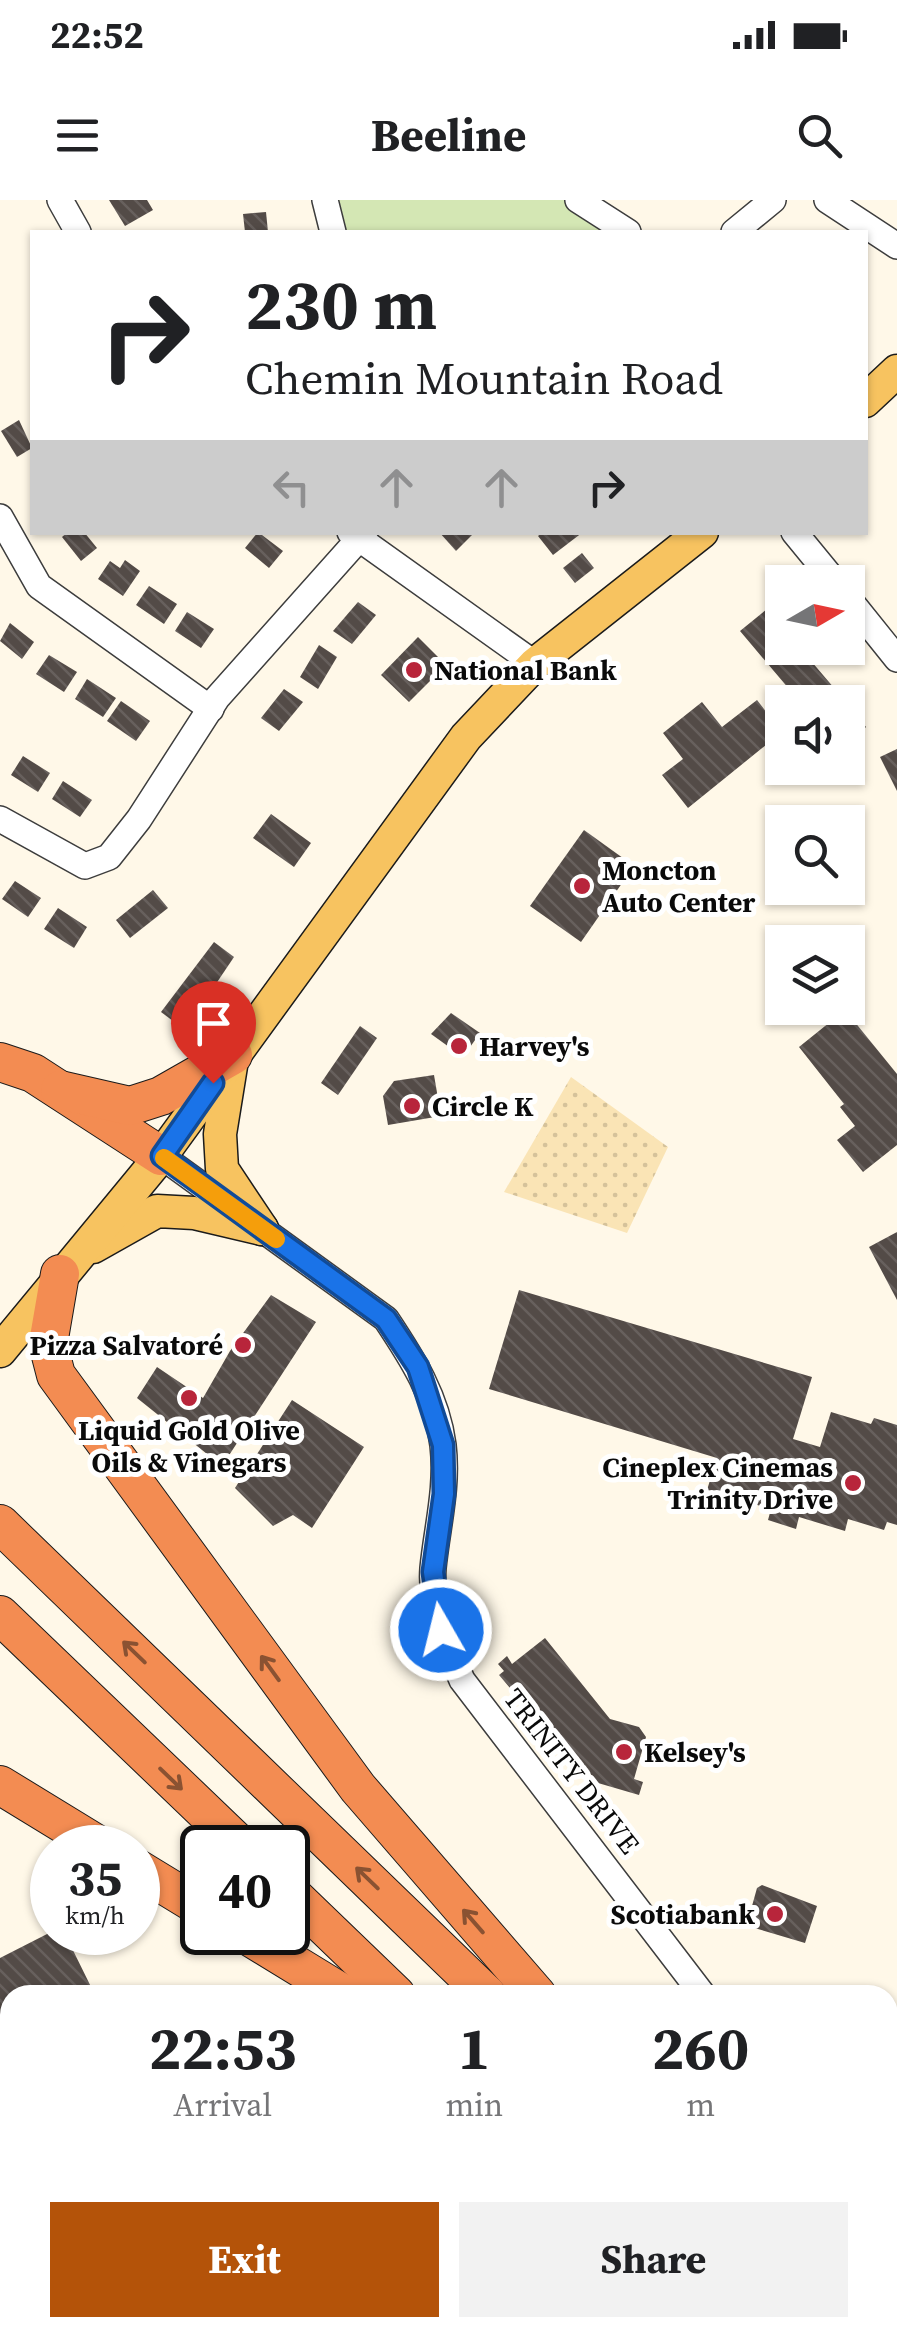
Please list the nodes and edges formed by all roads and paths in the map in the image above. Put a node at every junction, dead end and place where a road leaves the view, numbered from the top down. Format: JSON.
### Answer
{"nodes":[{"id":1,"x":60,"y":200,"type":"edge"},
{"id":2,"x":325,"y":200,"type":"edge"},
{"id":3,"x":578,"y":200,"type":"edge"},
{"id":4,"x":773,"y":200,"type":"edge"},
{"id":5,"x":827,"y":200,"type":"edge"},
{"id":6,"x":77,"y":230,"type":"edge"},
{"id":7,"x":332,"y":230,"type":"edge"},
{"id":8,"x":625,"y":230,"type":"edge"},
{"id":9,"x":736,"y":230,"type":"edge"},
{"id":10,"x":897,"y":246,"type":"edge"},
{"id":11,"x":897,"y":372,"type":"edge"},
{"id":12,"x":868,"y":398,"type":"edge"},
{"id":13,"x":0,"y":517,"type":"edge"},
{"id":14,"x":357,"y":535,"type":"edge"},
{"id":15,"x":359,"y":535,"type":"edge"},
{"id":16,"x":698,"y":535,"type":"edge"},
{"id":17,"x":796,"y":535,"type":"edge"},
{"id":18,"x":820,"y":565,"type":"edge"},
{"id":19,"x":865,"y":620,"type":"edge"},
{"id":20,"x":897,"y":660,"type":"edge"},
{"id":21,"x":535,"y":664,"type":"junction"},
{"id":22,"x":211,"y":709,"type":"junction"},
{"id":23,"x":0,"y":819,"type":"edge"},
{"id":24,"x":234,"y":1055,"type":"junction"},
{"id":25,"x":0,"y":1062,"type":"edge"},
{"id":26,"x":60,"y":1090,"type":"junction"},
{"id":27,"x":162,"y":1156,"type":"junction"},
{"id":28,"x":262,"y":1229,"type":"junction"},
{"id":29,"x":68,"y":1266,"type":"junction"},
{"id":30,"x":0,"y":1352,"type":"edge"},
{"id":31,"x":0,"y":1524,"type":"edge"},
{"id":32,"x":0,"y":1615,"type":"edge"},
{"id":33,"x":0,"y":1785,"type":"edge"},
{"id":34,"x":65,"y":1825,"type":"edge"},
{"id":35,"x":218,"y":1825,"type":"edge"},
{"id":36,"x":310,"y":1911,"type":"edge"},
{"id":37,"x":280,"y":1955,"type":"edge"},
{"id":38,"x":329,"y":1985,"type":"edge"},
{"id":39,"x":386,"y":1985,"type":"edge"},
{"id":40,"x":477,"y":1985,"type":"edge"},
{"id":41,"x":528,"y":1985,"type":"edge"},
{"id":42,"x":695,"y":1985,"type":"edge"}],
"edges":[{"from":1,"to":6,"type":"street"},
{"from":2,"to":7,"type":"street"},
{"from":3,"to":8,"type":"street"},
{"from":4,"to":9,"type":"street"},
{"from":5,"to":10,"type":"street"},
{"from":11,"to":12,"type":"main road"},
{"from":13,"to":22,"type":"street"},
{"from":14,"to":22,"type":"street"},
{"from":15,"to":21,"type":"street"},
{"from":16,"to":21,"type":"main road"},
{"from":17,"to":18,"type":"street"},
{"from":19,"to":20,"type":"street"},
{"from":21,"to":24,"type":"main road"},
{"from":22,"to":23,"type":"street"},
{"from":24,"to":26,"type":"highway"},
{"from":24,"to":27,"type":"main road"},
{"from":24,"to":28,"type":"main road"},
{"from":25,"to":26,"type":"highway"},
{"from":26,"to":27,"type":"highway"},
{"from":27,"to":28,"type":"street","name":"TRINITY DRIVE"},
{"from":27,"to":29,"type":"main road"},
{"from":28,"to":29,"type":"main road"},
{"from":28,"to":42,"type":"street","name":"TRINITY DRIVE"},
{"from":29,"to":30,"type":"main road"},
{"from":41,"to":29,"type":"highway","one_way":true},
{"from":40,"to":31,"type":"highway","one_way":true},
{"from":32,"to":35,"type":"highway","one_way":true},
{"from":33,"to":34,"type":"highway"},
{"from":36,"to":39,"type":"highway"},
{"from":37,"to":38,"type":"highway"}]}
